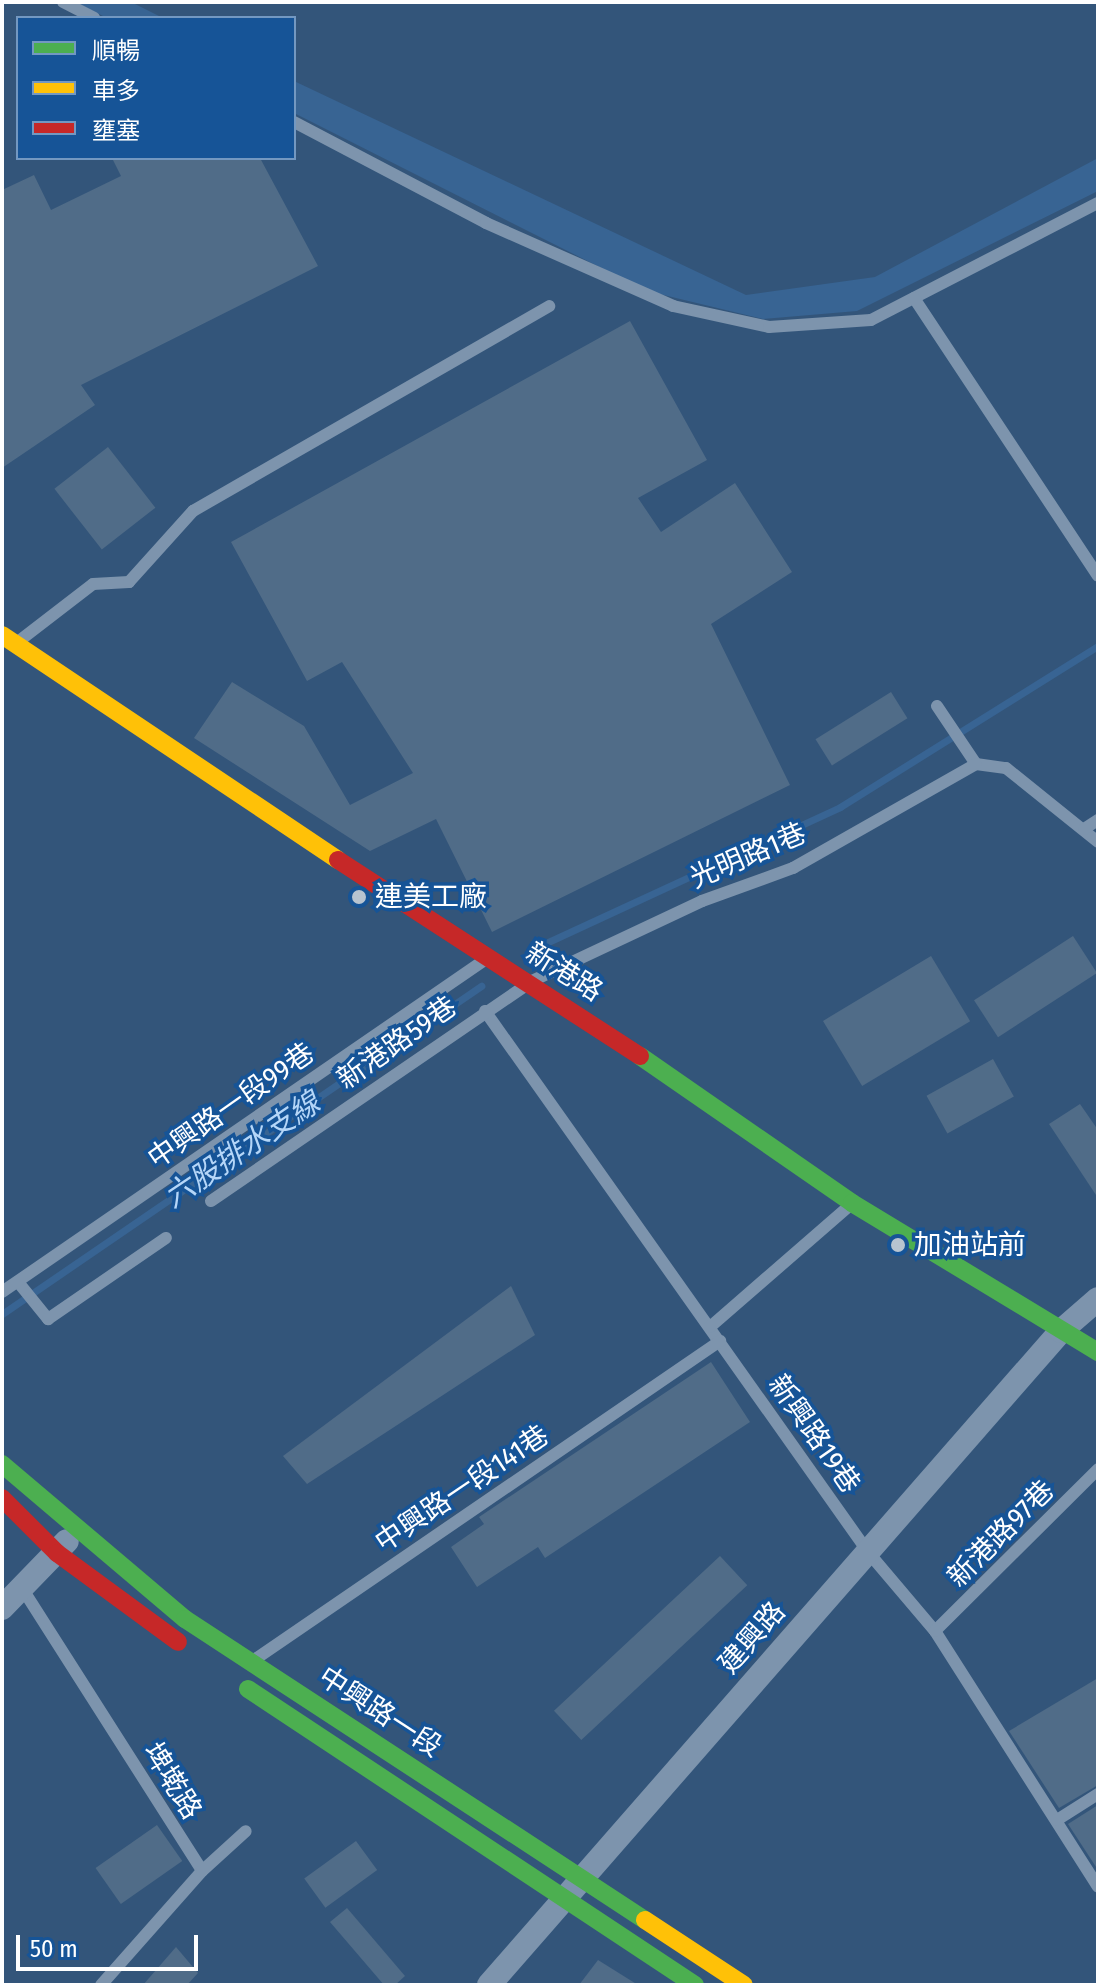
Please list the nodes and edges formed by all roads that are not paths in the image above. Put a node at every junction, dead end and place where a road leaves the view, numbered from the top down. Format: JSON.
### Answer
{"nodes":[{"id":1,"x":63,"y":2,"type":"edge"},
{"id":2,"x":90,"y":16,"type":"edge"},
{"id":3,"x":296,"y":123,"type":"edge"},
{"id":4,"x":1098,"y":203,"type":"edge"},
{"id":5,"x":914,"y":298,"type":"junction"},
{"id":6,"x":549,"y":306,"type":"dead end"},
{"id":7,"x":1098,"y":576,"type":"edge"},
{"id":8,"x":8,"y":639,"type":"edge"},
{"id":9,"x":937,"y":706,"type":"dead end"},
{"id":10,"x":976,"y":764,"type":"junction"},
{"id":11,"x":1098,"y":820,"type":"edge"},
{"id":12,"x":1084,"y":829,"type":"junction"},
{"id":13,"x":1098,"y":842,"type":"edge"},
{"id":14,"x":486,"y":959,"type":"junction"},
{"id":15,"x":532,"y":981,"type":"junction"},
{"id":16,"x":485,"y":1011,"type":"junction"},
{"id":17,"x":211,"y":1201,"type":"dead end"},
{"id":18,"x":852,"y":1203,"type":"junction"},
{"id":19,"x":166,"y":1238,"type":"dead end"},
{"id":20,"x":18,"y":1282,"type":"junction"},
{"id":21,"x":2,"y":1292,"type":"edge"},
{"id":22,"x":1098,"y":1299,"type":"edge"},
{"id":23,"x":710,"y":1327,"type":"junction"},
{"id":24,"x":1061,"y":1331,"type":"junction"},
{"id":25,"x":720,"y":1341,"type":"junction"},
{"id":26,"x":1098,"y":1352,"type":"edge"},
{"id":27,"x":2,"y":1464,"type":"edge"},
{"id":28,"x":1098,"y":1469,"type":"edge"},
{"id":29,"x":2,"y":1498,"type":"edge"},
{"id":30,"x":75,"y":1533,"type":"junction"},
{"id":31,"x":868,"y":1552,"type":"junction"},
{"id":32,"x":57,"y":1553,"type":"junction"},
{"id":33,"x":22,"y":1588,"type":"junction"},
{"id":34,"x":2,"y":1608,"type":"edge"},
{"id":35,"x":935,"y":1631,"type":"junction"},
{"id":36,"x":191,"y":1651,"type":"dead end"},
{"id":37,"x":251,"y":1662,"type":"junction"},
{"id":38,"x":235,"y":1680,"type":"joint"},
{"id":39,"x":1098,"y":1794,"type":"edge"},
{"id":40,"x":1057,"y":1820,"type":"junction"},
{"id":41,"x":246,"y":1831,"type":"dead end"},
{"id":42,"x":202,"y":1871,"type":"junction"},
{"id":43,"x":583,"y":1877,"type":"junction"},
{"id":44,"x":1098,"y":1887,"type":"edge"},
{"id":45,"x":564,"y":1896,"type":"junction"},
{"id":46,"x":101,"y":1985,"type":"edge"},
{"id":47,"x":489,"y":1985,"type":"edge"},
{"id":48,"x":695,"y":1985,"type":"edge"},
{"id":49,"x":744,"y":1985,"type":"edge"}],
"edges":[{"from":1,"to":2,"type":"lane"},
{"from":3,"to":5,"type":"lane"},
{"from":4,"to":5,"type":"lane"},
{"from":5,"to":7,"type":"lane"},
{"from":6,"to":8,"type":"lane"},
{"from":8,"to":14,"type":"main road","name":"新港路"},
{"from":9,"to":10,"type":"lane"},
{"from":10,"to":12,"type":"lane"},
{"from":10,"to":15,"type":"lane","name":"光明路1巷"},
{"from":11,"to":12,"type":"lane"},
{"from":12,"to":13,"type":"lane"},
{"from":14,"to":15,"type":"main road","name":"新港路"},
{"from":14,"to":20,"type":"lane","name":"中興路一段99巷"},
{"from":15,"to":16,"type":"lane","name":"新港路59巷"},
{"from":15,"to":18,"type":"main road","name":"新港路"},
{"from":16,"to":17,"type":"lane","name":"新港路59巷"},
{"from":16,"to":23,"type":"lane","name":"新興路19巷"},
{"from":18,"to":23,"type":"lane"},
{"from":18,"to":24,"type":"main road","name":"新港路"},
{"from":19,"to":20,"type":"lane"},
{"from":20,"to":21,"type":"lane","name":"中興路一段99巷"},
{"from":22,"to":24,"type":"street","name":"建興路"},
{"from":23,"to":25,"type":"lane","name":"新興路19巷"},
{"from":24,"to":26,"type":"main road","name":"新港路"},
{"from":24,"to":31,"type":"street","name":"建興路"},
{"from":25,"to":31,"type":"lane","name":"新興路19巷"},
{"from":25,"to":37,"type":"lane","name":"中興路一段141巷"},
{"from":27,"to":30,"type":"main road","name":"中興路一段"},
{"from":28,"to":35,"type":"lane","name":"新港路97巷"},
{"from":29,"to":32,"type":"main road"},
{"from":30,"to":32,"type":"street"},
{"from":30,"to":37,"type":"main road","name":"中興路一段"},
{"from":31,"to":35,"type":"lane","name":"新興路19巷"},
{"from":31,"to":43,"type":"street","name":"建興路"},
{"from":32,"to":33,"type":"street"},
{"from":32,"to":36,"type":"main road"},
{"from":33,"to":34,"type":"street"},
{"from":33,"to":42,"type":"lane","name":"埤墘路"},
{"from":35,"to":40,"type":"lane","name":"新興路19巷"},
{"from":37,"to":38,"type":"lane","name":"中興路一段141巷"},
{"from":37,"to":43,"type":"main road","name":"中興路一段"},
{"from":38,"to":45,"type":"main road","name":"中興路一段"},
{"from":39,"to":40,"type":"lane"},
{"from":40,"to":44,"type":"lane","name":"新興路19巷"},
{"from":41,"to":42,"type":"lane"},
{"from":42,"to":46,"type":"lane"},
{"from":43,"to":45,"type":"street","name":"建興路"},
{"from":43,"to":49,"type":"main road","name":"中興路一段"},
{"from":45,"to":47,"type":"street","name":"建興路"},
{"from":45,"to":48,"type":"main road","name":"中興路一段"}]}
